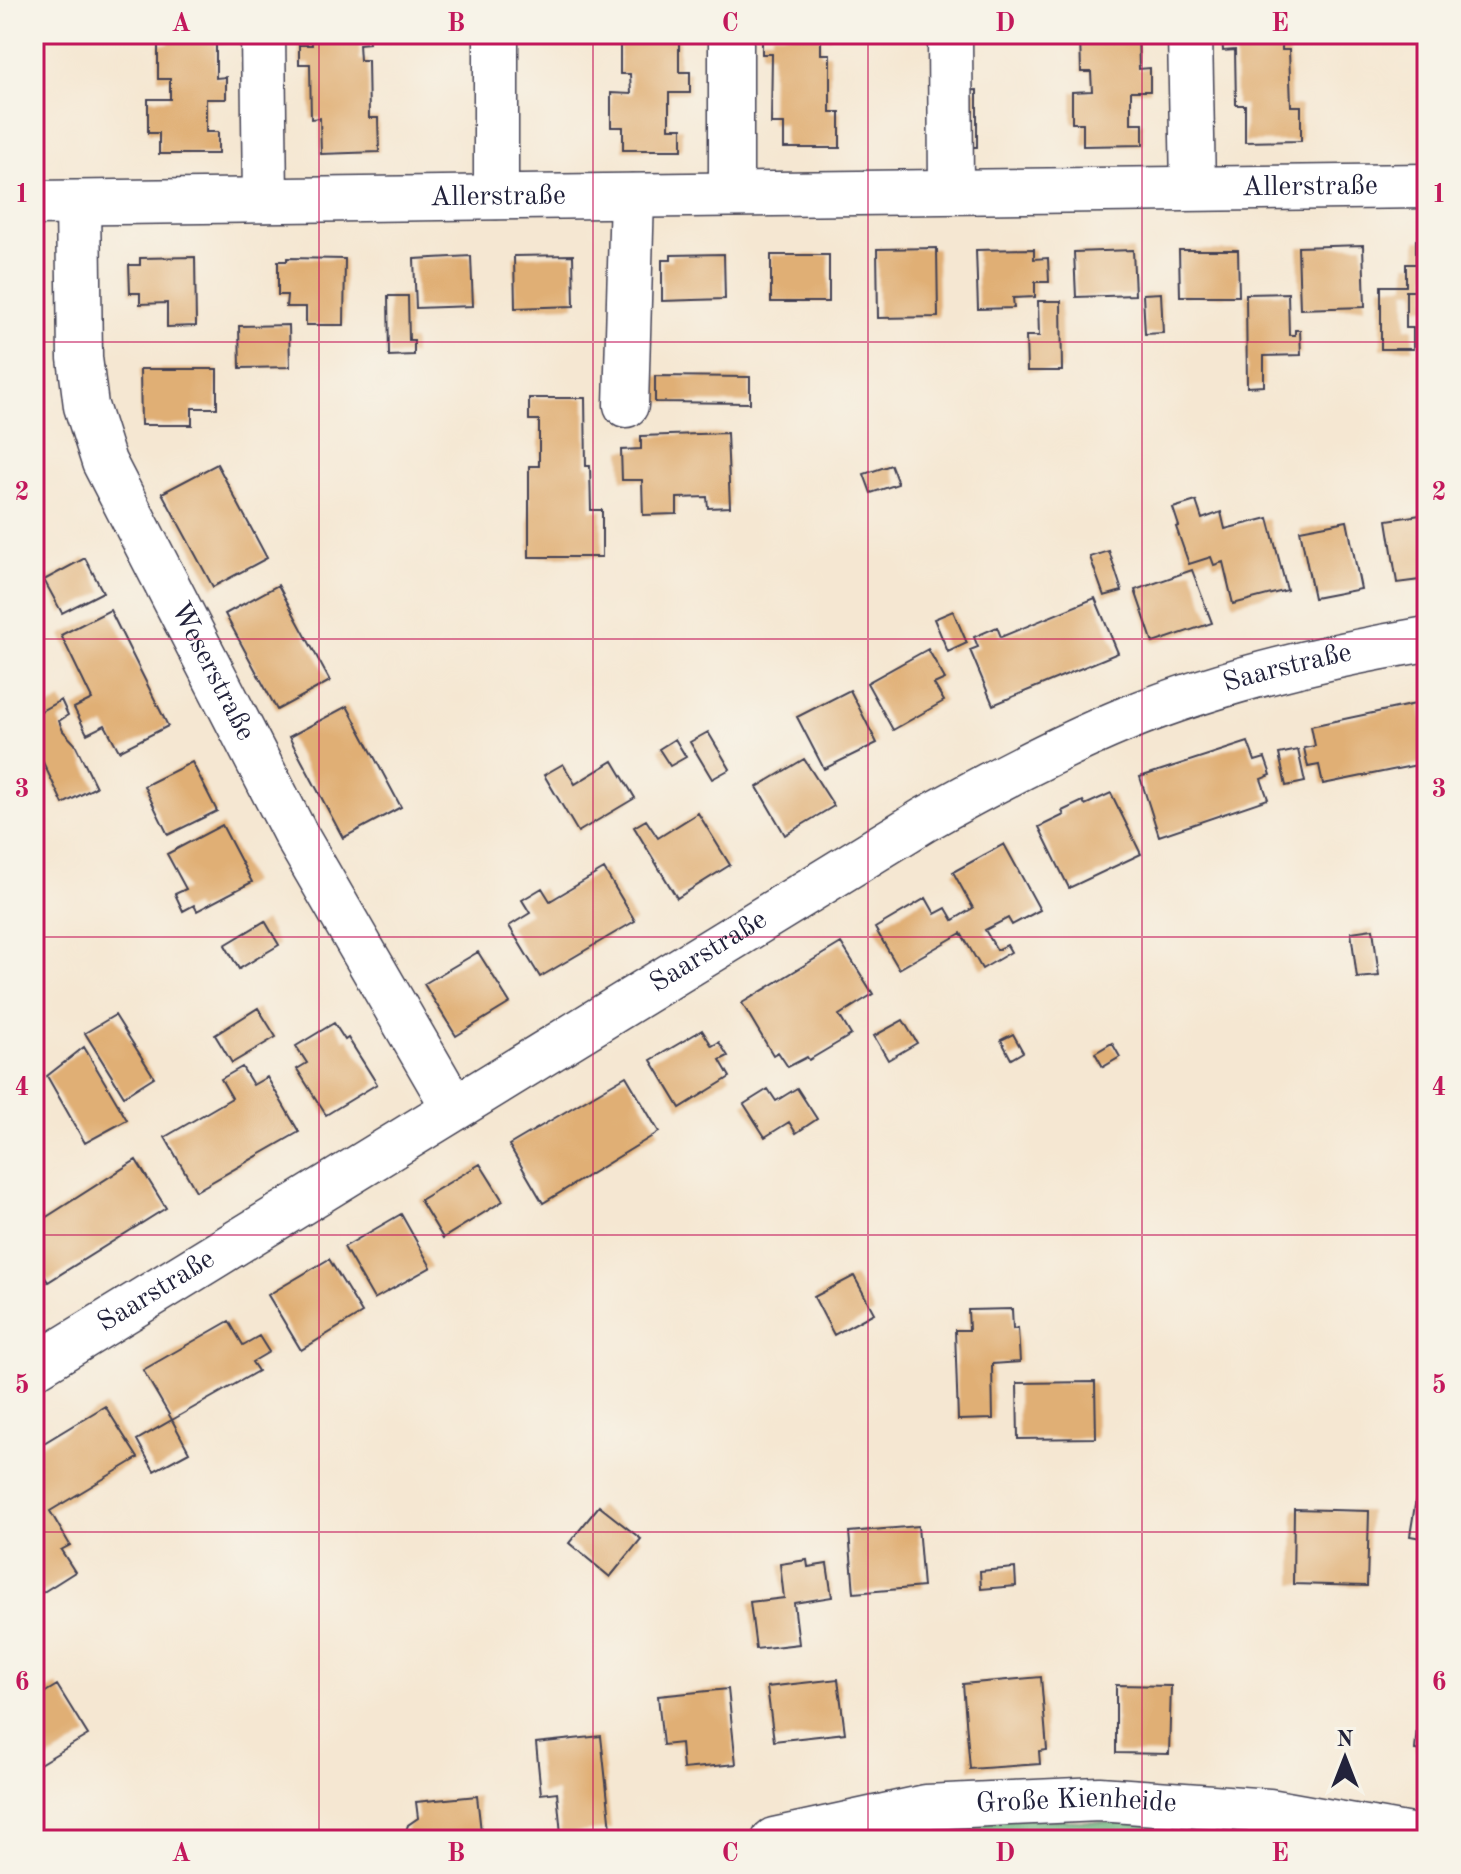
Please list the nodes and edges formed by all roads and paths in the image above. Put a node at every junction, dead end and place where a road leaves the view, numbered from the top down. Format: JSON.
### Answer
{"nodes":[{"id":1,"x":263,"y":34,"type":"edge"},
{"id":2,"x":496,"y":34,"type":"edge"},
{"id":3,"x":731,"y":34,"type":"edge"},
{"id":4,"x":950,"y":34,"type":"edge"},
{"id":5,"x":1190,"y":34,"type":"edge"},
{"id":6,"x":1427,"y":186,"type":"edge"},
{"id":7,"x":1193,"y":188,"type":"junction"},
{"id":8,"x":951,"y":191,"type":"junction"},
{"id":9,"x":731,"y":194,"type":"junction"},
{"id":10,"x":632,"y":196,"type":"junction"},
{"id":11,"x":496,"y":197,"type":"junction"},
{"id":12,"x":265,"y":200,"type":"junction"},
{"id":13,"x":34,"y":203,"type":"edge"},
{"id":14,"x":78,"y":203,"type":"junction"},
{"id":15,"x":626,"y":405,"type":"dead end"},
{"id":16,"x":1427,"y":639,"type":"edge"},
{"id":17,"x":454,"y":1108,"type":"junction"},
{"id":18,"x":34,"y":1367,"type":"edge"},
{"id":19,"x":1427,"y":1839,"type":"edge"},
{"id":20,"x":774,"y":1840,"type":"edge"}],
"edges":[{"from":1,"to":12,"type":"street"},
{"from":2,"to":11,"type":"street"},
{"from":3,"to":9,"type":"street"},
{"from":4,"to":8,"type":"street"},
{"from":5,"to":7,"type":"street"},
{"from":6,"to":7,"type":"street","name":"Allerstraße"},
{"from":7,"to":8,"type":"street","name":"Allerstraße"},
{"from":8,"to":9,"type":"street","name":"Allerstraße"},
{"from":9,"to":10,"type":"street","name":"Allerstraße"},
{"from":10,"to":11,"type":"street","name":"Allerstraße"},
{"from":10,"to":15,"type":"street"},
{"from":11,"to":12,"type":"street","name":"Allerstraße"},
{"from":12,"to":14,"type":"street","name":"Allerstraße"},
{"from":13,"to":14,"type":"street","name":"Allerstraße"},
{"from":14,"to":17,"type":"street","name":"Weserstraße"},
{"from":16,"to":17,"type":"street","name":"Saarstraße"},
{"from":17,"to":18,"type":"street","name":"Saarstraße"},
{"from":19,"to":20,"type":"street","name":"Große Kienheide"}]}
